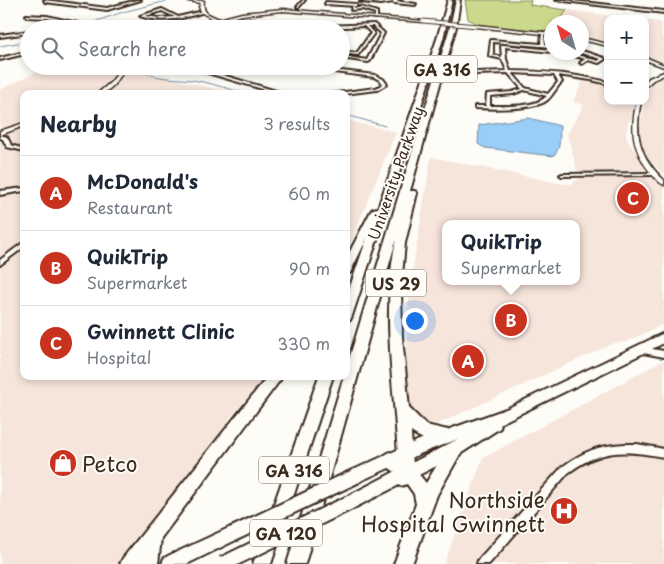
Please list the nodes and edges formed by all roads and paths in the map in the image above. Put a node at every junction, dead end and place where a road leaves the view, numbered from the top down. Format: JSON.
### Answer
{"nodes":[{"id":1,"x":140,"y":0,"type":"edge"},
{"id":2,"x":184,"y":0,"type":"edge"},
{"id":3,"x":304,"y":0,"type":"edge"},
{"id":4,"x":333,"y":0,"type":"edge"},
{"id":5,"x":399,"y":0,"type":"edge"},
{"id":6,"x":450,"y":0,"type":"edge"},
{"id":7,"x":458,"y":0,"type":"edge"},
{"id":8,"x":557,"y":0,"type":"edge"},
{"id":9,"x":45,"y":1,"type":"edge"},
{"id":10,"x":205,"y":1,"type":"edge"},
{"id":11,"x":363,"y":1,"type":"edge"},
{"id":12,"x":326,"y":2,"type":"junction"},
{"id":13,"x":393,"y":2,"type":"junction"},
{"id":14,"x":415,"y":4,"type":"dead end"},
{"id":15,"x":298,"y":6,"type":"dead end"},
{"id":16,"x":356,"y":6,"type":"junction"},
{"id":17,"x":370,"y":6,"type":"dead end"},
{"id":18,"x":320,"y":7,"type":"dead end"},
{"id":19,"x":363,"y":10,"type":"junction"},
{"id":20,"x":203,"y":12,"type":"junction"},
{"id":21,"x":664,"y":12,"type":"edge"},
{"id":22,"x":27,"y":16,"type":"dead end"},
{"id":23,"x":373,"y":17,"type":"junction"},
{"id":24,"x":179,"y":18,"type":"junction"},
{"id":25,"x":65,"y":20,"type":"edge"},
{"id":26,"x":218,"y":20,"type":"joint"},
{"id":27,"x":365,"y":26,"type":"junction"},
{"id":28,"x":350,"y":27,"type":"edge"},
{"id":29,"x":350,"y":30,"type":"edge"},
{"id":30,"x":369,"y":30,"type":"junction"},
{"id":31,"x":542,"y":32,"type":"joint"},
{"id":32,"x":20,"y":33,"type":"edge"},
{"id":33,"x":0,"y":36,"type":"edge"},
{"id":34,"x":589,"y":41,"type":"edge"},
{"id":35,"x":365,"y":44,"type":"junction"},
{"id":36,"x":604,"y":44,"type":"edge"},
{"id":37,"x":377,"y":45,"type":"junction"},
{"id":38,"x":492,"y":45,"type":"junction"},
{"id":39,"x":543,"y":45,"type":"joint"},
{"id":40,"x":503,"y":46,"type":"junction"},
{"id":41,"x":544,"y":50,"type":"edge"},
{"id":42,"x":350,"y":53,"type":"edge"},
{"id":43,"x":20,"y":54,"type":"edge"},
{"id":44,"x":589,"y":54,"type":"edge"},
{"id":45,"x":350,"y":58,"type":"edge"},
{"id":46,"x":502,"y":58,"type":"junction"},
{"id":47,"x":0,"y":59,"type":"edge"},
{"id":48,"x":586,"y":60,"type":"edge"},
{"id":49,"x":589,"y":60,"type":"edge"},
{"id":50,"x":649,"y":60,"type":"edge"},
{"id":51,"x":581,"y":66,"type":"dead end"},
{"id":52,"x":664,"y":66,"type":"edge"},
{"id":53,"x":508,"y":72,"type":"junction"},
{"id":54,"x":350,"y":73,"type":"edge"},
{"id":55,"x":475,"y":73,"type":"dead end"},
{"id":56,"x":555,"y":73,"type":"junction"},
{"id":57,"x":664,"y":73,"type":"edge"},
{"id":58,"x":118,"y":75,"type":"edge"},
{"id":59,"x":220,"y":75,"type":"edge"},
{"id":60,"x":604,"y":82,"type":"edge"},
{"id":61,"x":649,"y":82,"type":"edge"},
{"id":62,"x":524,"y":89,"type":"junction"},
{"id":63,"x":104,"y":90,"type":"edge"},
{"id":64,"x":264,"y":90,"type":"edge"},
{"id":65,"x":350,"y":92,"type":"edge"},
{"id":66,"x":548,"y":95,"type":"junction"},
{"id":67,"x":638,"y":105,"type":"edge"},
{"id":68,"x":488,"y":107,"type":"junction"},
{"id":69,"x":476,"y":108,"type":"dead end"},
{"id":70,"x":20,"y":126,"type":"edge"},
{"id":71,"x":0,"y":134,"type":"edge"},
{"id":72,"x":20,"y":149,"type":"edge"},
{"id":73,"x":416,"y":157,"type":"junction"},
{"id":74,"x":654,"y":174,"type":"junction"},
{"id":75,"x":562,"y":175,"type":"dead end"},
{"id":76,"x":664,"y":183,"type":"edge"},
{"id":77,"x":390,"y":185,"type":"junction"},
{"id":78,"x":20,"y":190,"type":"edge"},
{"id":79,"x":0,"y":193,"type":"edge"},
{"id":80,"x":20,"y":247,"type":"edge"},
{"id":81,"x":350,"y":262,"type":"edge"},
{"id":82,"x":0,"y":263,"type":"edge"},
{"id":83,"x":350,"y":304,"type":"edge"},
{"id":84,"x":664,"y":338,"type":"edge"},
{"id":85,"x":640,"y":350,"type":"junction"},
{"id":86,"x":664,"y":354,"type":"edge"},
{"id":87,"x":273,"y":380,"type":"edge"},
{"id":88,"x":325,"y":380,"type":"edge"},
{"id":89,"x":402,"y":411,"type":"junction"},
{"id":90,"x":451,"y":443,"type":"junction"},
{"id":91,"x":405,"y":453,"type":"junction"},
{"id":92,"x":664,"y":453,"type":"edge"},
{"id":93,"x":390,"y":460,"type":"junction"},
{"id":94,"x":405,"y":474,"type":"junction"},
{"id":95,"x":425,"y":504,"type":"junction"},
{"id":96,"x":153,"y":534,"type":"junction"},
{"id":97,"x":172,"y":563,"type":"edge"},
{"id":98,"x":129,"y":564,"type":"edge"},
{"id":99,"x":149,"y":564,"type":"edge"},
{"id":100,"x":223,"y":564,"type":"edge"},
{"id":101,"x":262,"y":564,"type":"edge"},
{"id":102,"x":296,"y":564,"type":"edge"},
{"id":103,"x":403,"y":564,"type":"edge"},
{"id":104,"x":482,"y":564,"type":"edge"}],
"edges":[{"from":1,"to":9,"type":"street"},
{"from":2,"to":10,"type":"street"},
{"from":3,"to":15,"type":"street"},
{"from":4,"to":12,"type":"street"},
{"from":5,"to":13,"type":"street"},
{"from":6,"to":77,"type":"highway","name":"University Parkway","number":"GA 316"},
{"from":7,"to":73,"type":"highway","name":"University Parkway","number":"GA 316"},
{"from":8,"to":21,"type":"street"},
{"from":10,"to":20,"type":"street"},
{"from":11,"to":13,"type":"street"},
{"from":11,"to":16,"type":"street"},
{"from":12,"to":16,"type":"street"},
{"from":12,"to":18,"type":"street"},
{"from":13,"to":14,"type":"street"},
{"from":16,"to":19,"type":"street"},
{"from":17,"to":19,"type":"street"},
{"from":19,"to":23,"type":"street"},
{"from":20,"to":24,"type":"street"},
{"from":20,"to":26,"type":"street"},
{"from":22,"to":25,"type":"street"},
{"from":23,"to":26,"type":"street"},
{"from":23,"to":31,"type":"street","bridge":true},
{"from":24,"to":24,"type":"street"},
{"from":27,"to":28,"type":"street"},
{"from":27,"to":30,"type":"street"},
{"from":27,"to":37,"type":"street"},
{"from":29,"to":30,"type":"street"},
{"from":30,"to":35,"type":"street"},
{"from":31,"to":39,"type":"street"},
{"from":32,"to":33,"type":"street"},
{"from":34,"to":36,"type":"street"},
{"from":35,"to":37,"type":"street"},
{"from":35,"to":42,"type":"street"},
{"from":37,"to":45,"type":"street"},
{"from":38,"to":39,"type":"street"},
{"from":38,"to":40,"type":"street"},
{"from":38,"to":46,"type":"street"},
{"from":40,"to":41,"type":"street"},
{"from":40,"to":46,"type":"street"},
{"from":43,"to":47,"type":"street"},
{"from":44,"to":49,"type":"street"},
{"from":46,"to":53,"type":"street"},
{"from":48,"to":51,"type":"street"},
{"from":50,"to":52,"type":"street"},
{"from":53,"to":55,"type":"street"},
{"from":53,"to":56,"type":"street"},
{"from":53,"to":62,"type":"street"},
{"from":54,"to":65,"type":"street"},
{"from":56,"to":60,"type":"street"},
{"from":56,"to":66,"type":"street"},
{"from":57,"to":61,"type":"street"},
{"from":58,"to":63,"type":"street"},
{"from":59,"to":64,"type":"street"},
{"from":62,"to":66,"type":"street"},
{"from":62,"to":68,"type":"street"},
{"from":66,"to":68,"type":"street"},
{"from":67,"to":74,"type":"street"},
{"from":68,"to":69,"type":"street"},
{"from":70,"to":71,"type":"street"},
{"from":71,"to":72,"type":"street"},
{"from":73,"to":89,"type":"highway","number":"US 29"},
{"from":73,"to":102,"type":"highway","name":"University Parkway","number":"GA 316"},
{"from":74,"to":75,"type":"street"},
{"from":74,"to":76,"type":"street"},
{"from":77,"to":81,"type":"highway","number":"US 29"},
{"from":77,"to":83,"type":"highway","name":"University Parkway","number":"GA 316"},
{"from":78,"to":79,"type":"street"},
{"from":80,"to":82,"type":"street"},
{"from":84,"to":85,"type":"main road"},
{"from":85,"to":86,"type":"street"},
{"from":85,"to":90,"type":"main road"},
{"from":87,"to":96,"type":"highway"},
{"from":88,"to":101,"type":"highway","number":"GA 316"},
{"from":89,"to":90,"type":"highway"},
{"from":89,"to":91,"type":"highway","number":"US 29"},
{"from":90,"to":91,"type":"main road"},
{"from":90,"to":94,"type":"main road"},
{"from":90,"to":95,"type":"highway"},
{"from":91,"to":93,"type":"main road"},
{"from":91,"to":94,"type":"highway","number":"US 29"},
{"from":92,"to":104,"type":"street"},
{"from":93,"to":94,"type":"highway"},
{"from":93,"to":97,"type":"main road","number":"GA 120","bridge":true},
{"from":94,"to":95,"type":"highway"},
{"from":94,"to":100,"type":"main road","number":"GA 120","bridge":true},
{"from":95,"to":103,"type":"highway"},
{"from":96,"to":98,"type":"highway"},
{"from":96,"to":99,"type":"highway"}]}
